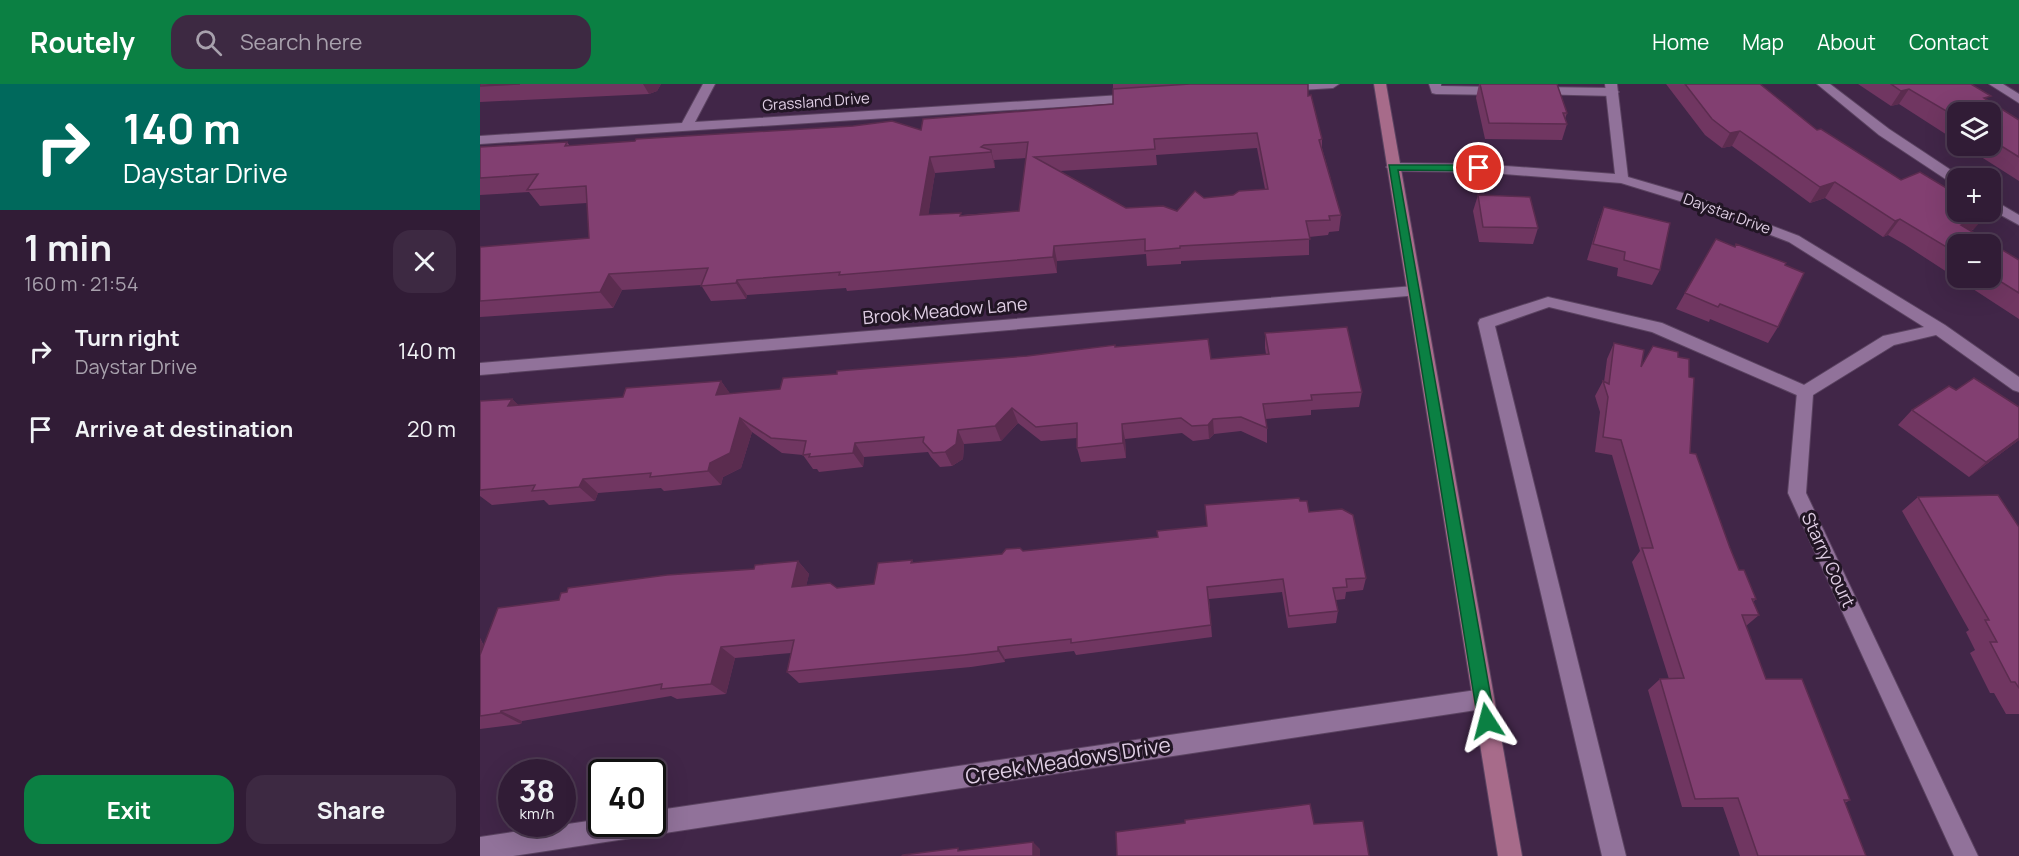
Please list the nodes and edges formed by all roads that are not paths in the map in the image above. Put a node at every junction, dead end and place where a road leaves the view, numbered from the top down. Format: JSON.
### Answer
{"nodes":[{"id":1,"x":709,"y":84,"type":"edge"},
{"id":2,"x":1333,"y":84,"type":"edge"},
{"id":3,"x":1380,"y":84,"type":"edge"},
{"id":4,"x":1435,"y":84,"type":"edge"},
{"id":5,"x":1823,"y":84,"type":"edge"},
{"id":6,"x":1995,"y":84,"type":"edge"},
{"id":7,"x":1274,"y":88,"type":"edge"},
{"id":8,"x":1612,"y":88,"type":"edge"},
{"id":9,"x":1145,"y":97,"type":"edge"},
{"id":10,"x":2019,"y":99,"type":"edge"},
{"id":11,"x":686,"y":127,"type":"junction"},
{"id":12,"x":480,"y":140,"type":"edge"},
{"id":13,"x":1393,"y":167,"type":"junction"},
{"id":14,"x":1947,"y":174,"type":"edge"},
{"id":15,"x":1622,"y":179,"type":"junction"},
{"id":16,"x":2001,"y":209,"type":"edge"},
{"id":17,"x":2019,"y":220,"type":"edge"},
{"id":18,"x":1414,"y":291,"type":"junction"},
{"id":19,"x":1939,"y":329,"type":"junction"},
{"id":20,"x":480,"y":369,"type":"edge"},
{"id":21,"x":2019,"y":386,"type":"edge"},
{"id":22,"x":1805,"y":392,"type":"junction"},
{"id":23,"x":1483,"y":699,"type":"junction"},
{"id":24,"x":666,"y":821,"type":"edge"},
{"id":25,"x":588,"y":833,"type":"edge"},
{"id":26,"x":480,"y":849,"type":"edge"},
{"id":27,"x":1510,"y":856,"type":"edge"},
{"id":28,"x":1614,"y":856,"type":"edge"},
{"id":29,"x":1966,"y":856,"type":"edge"}],
"edges":[{"from":1,"to":11,"type":"street"},
{"from":2,"to":7,"type":"street"},
{"from":3,"to":13,"type":"street"},
{"from":4,"to":8,"type":"street"},
{"from":5,"to":14,"type":"street"},
{"from":6,"to":10,"type":"street"},
{"from":8,"to":15,"type":"street"},
{"from":9,"to":11,"type":"street","name":"Grassland Drive"},
{"from":11,"to":12,"type":"street","name":"Grassland Drive"},
{"from":13,"to":15,"type":"street","name":"Daystar Drive"},
{"from":13,"to":18,"type":"street"},
{"from":15,"to":19,"type":"street","name":"Daystar Drive"},
{"from":16,"to":17,"type":"street"},
{"from":18,"to":20,"type":"street","name":"Brook Meadow Lane"},
{"from":18,"to":23,"type":"street"},
{"from":19,"to":21,"type":"street","name":"Daystar Drive"},
{"from":19,"to":22,"type":"street"},
{"from":22,"to":28,"type":"street"},
{"from":22,"to":29,"type":"street","name":"Starry Court"},
{"from":23,"to":24,"type":"street","name":"Creek Meadows Drive"},
{"from":23,"to":27,"type":"street"},
{"from":25,"to":26,"type":"street"}]}
